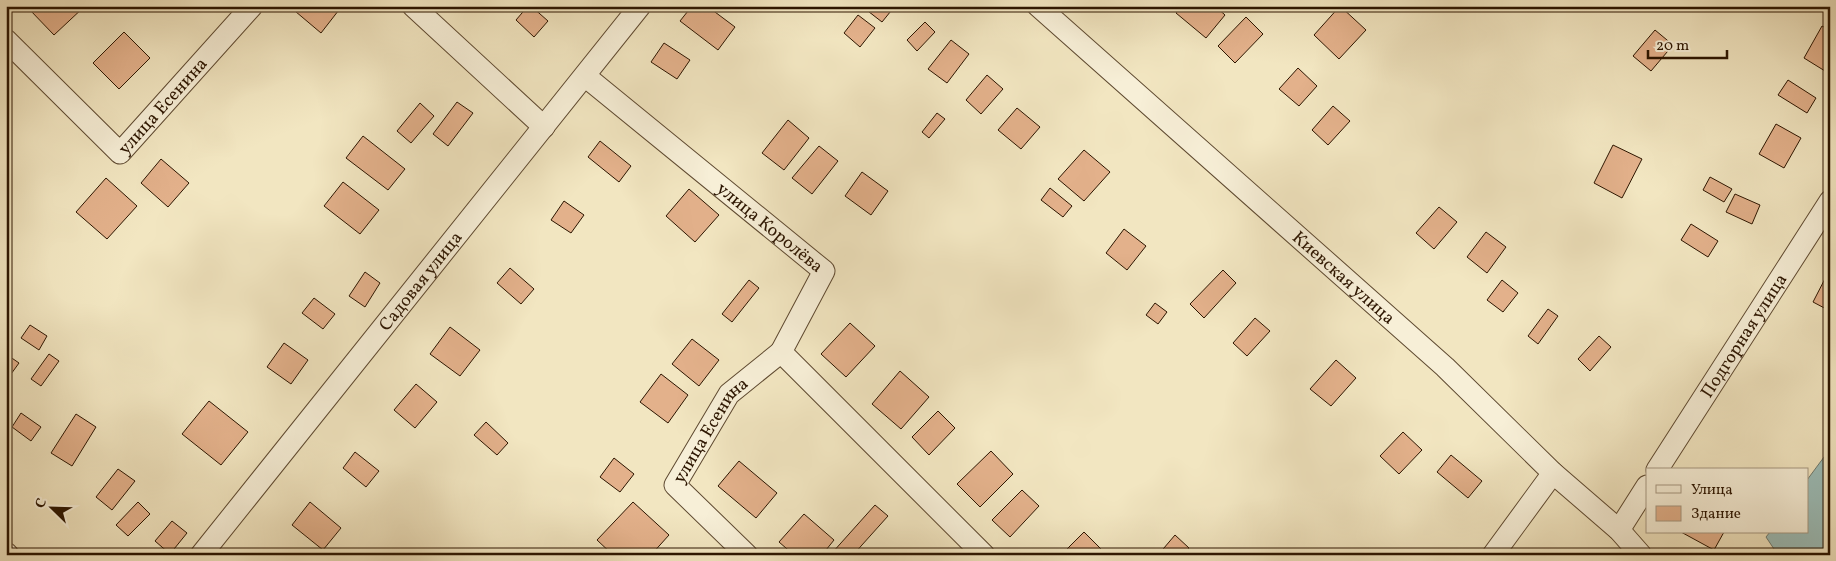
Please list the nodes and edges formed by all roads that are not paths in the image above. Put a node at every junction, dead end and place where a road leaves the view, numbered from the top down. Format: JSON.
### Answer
{"nodes":[{"id":1,"x":252,"y":6,"type":"edge"},
{"id":2,"x":413,"y":6,"type":"edge"},
{"id":3,"x":640,"y":6,"type":"edge"},
{"id":4,"x":1038,"y":6,"type":"edge"},
{"id":5,"x":6,"y":40,"type":"edge"},
{"id":6,"x":585,"y":76,"type":"junction"},
{"id":7,"x":544,"y":127,"type":"junction"},
{"id":8,"x":1830,"y":201,"type":"edge"},
{"id":9,"x":781,"y":352,"type":"junction"},
{"id":10,"x":1658,"y":468,"type":"edge"},
{"id":11,"x":1553,"y":473,"type":"junction"},
{"id":12,"x":1646,"y":488,"type":"edge"},
{"id":13,"x":1619,"y":530,"type":"junction"},
{"id":14,"x":201,"y":555,"type":"edge"},
{"id":15,"x":748,"y":555,"type":"edge"},
{"id":16,"x":984,"y":555,"type":"edge"},
{"id":17,"x":1493,"y":555,"type":"edge"},
{"id":18,"x":1641,"y":555,"type":"edge"}],
"edges":[{"from":1,"to":5,"type":"street","name":"улица Есенина"},
{"from":2,"to":7,"type":"street"},
{"from":3,"to":6,"type":"street","name":"Садовая улица"},
{"from":4,"to":11,"type":"street","name":"Киевская улица"},
{"from":6,"to":7,"type":"street","name":"Садовая улица"},
{"from":6,"to":9,"type":"street","name":"улица Королёва"},
{"from":7,"to":14,"type":"street","name":"Садовая улица"},
{"from":8,"to":10,"type":"street","name":"Подгорная улица"},
{"from":9,"to":15,"type":"street","name":"улица Есенина"},
{"from":9,"to":16,"type":"street"},
{"from":11,"to":13,"type":"street","name":"Киевская улица"},
{"from":11,"to":17,"type":"street"},
{"from":12,"to":13,"type":"street"},
{"from":13,"to":18,"type":"street","name":"Киевская улица"}]}
